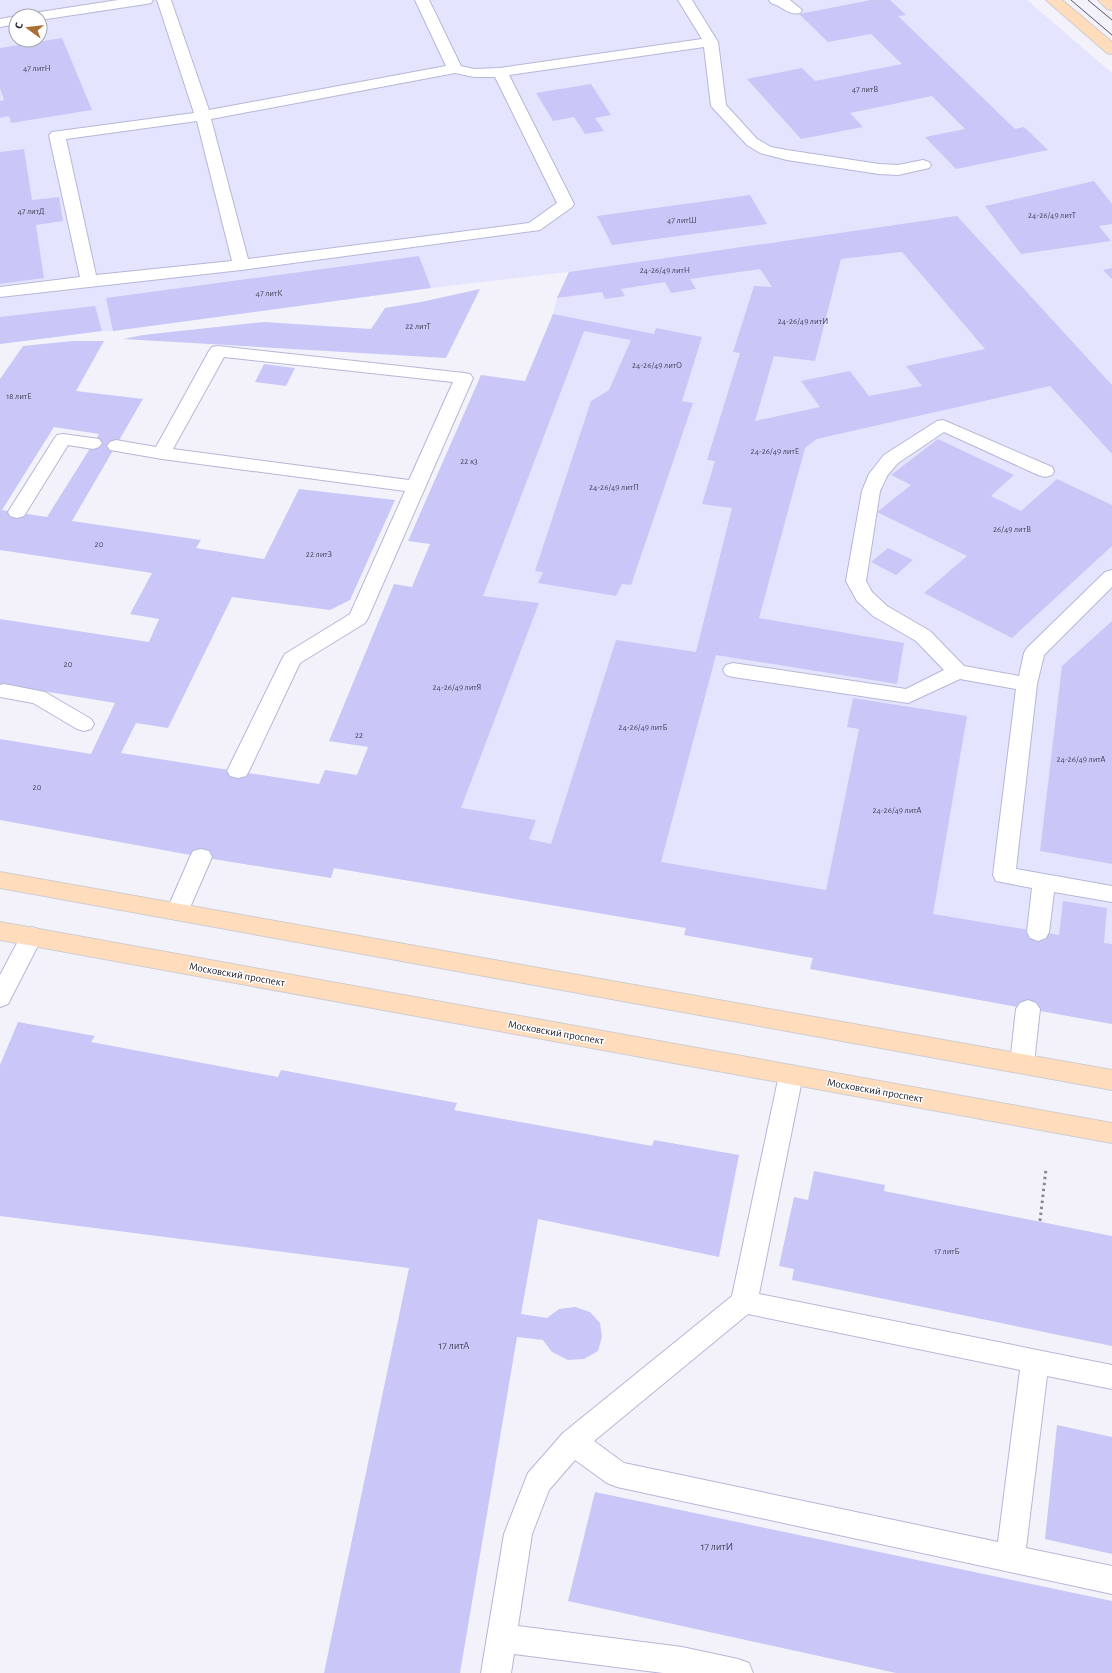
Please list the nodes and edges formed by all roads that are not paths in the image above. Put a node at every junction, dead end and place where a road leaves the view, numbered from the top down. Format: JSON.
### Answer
{"nodes":[{"id":1,"x":146,"y":0,"type":"edge"},
{"id":2,"x":164,"y":0,"type":"edge"},
{"id":3,"x":422,"y":0,"type":"edge"},
{"id":4,"x":685,"y":0,"type":"edge"},
{"id":5,"x":776,"y":0,"type":"edge"},
{"id":6,"x":1053,"y":0,"type":"edge"},
{"id":7,"x":1105,"y":0,"type":"edge"},
{"id":8,"x":1112,"y":6,"type":"edge"},
{"id":9,"x":794,"y":10,"type":"dead end"},
{"id":10,"x":48,"y":15,"type":"edge"},
{"id":11,"x":710,"y":42,"type":"junction"},
{"id":12,"x":1112,"y":50,"type":"edge"},
{"id":13,"x":454,"y":68,"type":"junction"},
{"id":14,"x":500,"y":72,"type":"junction"},
{"id":15,"x":203,"y":116,"type":"junction"},
{"id":16,"x":924,"y":165,"type":"dead end"},
{"id":17,"x":241,"y":265,"type":"junction"},
{"id":18,"x":89,"y":281,"type":"junction"},
{"id":19,"x":0,"y":292,"type":"edge"},
{"id":20,"x":93,"y":443,"type":"dead end"},
{"id":21,"x":116,"y":446,"type":"dead end"},
{"id":22,"x":162,"y":453,"type":"junction"},
{"id":23,"x":1045,"y":471,"type":"dead end"},
{"id":24,"x":416,"y":487,"type":"junction"},
{"id":25,"x":17,"y":512,"type":"dead end"},
{"id":26,"x":1112,"y":576,"type":"edge"},
{"id":27,"x":733,"y":670,"type":"dead end"},
{"id":28,"x":958,"y":672,"type":"junction"},
{"id":29,"x":1027,"y":684,"type":"junction"},
{"id":30,"x":4,"y":691,"type":"dead end"},
{"id":31,"x":84,"y":724,"type":"dead end"},
{"id":32,"x":238,"y":771,"type":"dead end"},
{"id":33,"x":200,"y":857,"type":"dead end"},
{"id":34,"x":0,"y":880,"type":"edge"},
{"id":35,"x":1044,"y":882,"type":"junction"},
{"id":36,"x":1112,"y":894,"type":"edge"},
{"id":37,"x":177,"y":912,"type":"junction"},
{"id":38,"x":0,"y":931,"type":"edge"},
{"id":39,"x":1038,"y":932,"type":"dead end"},
{"id":40,"x":32,"y":936,"type":"junction"},
{"id":41,"x":0,"y":998,"type":"edge"},
{"id":42,"x":1028,"y":1009,"type":"dead end"},
{"id":43,"x":1022,"y":1063,"type":"junction"},
{"id":44,"x":791,"y":1075,"type":"junction"},
{"id":45,"x":1112,"y":1080,"type":"edge"},
{"id":46,"x":1112,"y":1133,"type":"edge"},
{"id":47,"x":744,"y":1302,"type":"junction"},
{"id":48,"x":1035,"y":1361,"type":"junction"},
{"id":49,"x":1112,"y":1377,"type":"edge"},
{"id":50,"x":573,"y":1442,"type":"junction"},
{"id":51,"x":1010,"y":1558,"type":"junction"},
{"id":52,"x":1112,"y":1580,"type":"edge"},
{"id":53,"x":501,"y":1638,"type":"junction"},
{"id":54,"x":496,"y":1673,"type":"edge"},
{"id":55,"x":738,"y":1673,"type":"edge"}],
"edges":[{"from":1,"to":10,"type":"lane"},
{"from":2,"to":15,"type":"lane"},
{"from":3,"to":13,"type":"lane"},
{"from":4,"to":11,"type":"lane"},
{"from":5,"to":9,"type":"lane"},
{"from":6,"to":12,"type":"main road"},
{"from":7,"to":8,"type":"main road"},
{"from":11,"to":14,"type":"lane"},
{"from":11,"to":16,"type":"lane"},
{"from":13,"to":14,"type":"lane"},
{"from":13,"to":15,"type":"lane"},
{"from":14,"to":17,"type":"lane"},
{"from":15,"to":17,"type":"lane"},
{"from":15,"to":18,"type":"lane"},
{"from":17,"to":18,"type":"lane"},
{"from":18,"to":19,"type":"lane"},
{"from":20,"to":25,"type":"lane"},
{"from":21,"to":22,"type":"lane"},
{"from":22,"to":24,"type":"lane"},
{"from":22,"to":24,"type":"lane"},
{"from":23,"to":28,"type":"lane"},
{"from":24,"to":32,"type":"lane"},
{"from":26,"to":29,"type":"lane"},
{"from":27,"to":28,"type":"lane"},
{"from":28,"to":29,"type":"lane"},
{"from":29,"to":35,"type":"lane"},
{"from":30,"to":31,"type":"lane"},
{"from":33,"to":37,"type":"lane"},
{"from":34,"to":37,"type":"main road"},
{"from":35,"to":36,"type":"lane"},
{"from":35,"to":39,"type":"lane"},
{"from":37,"to":43,"type":"main road"},
{"from":38,"to":40,"type":"main road","name":"Московский проспект"},
{"from":40,"to":41,"type":"lane"},
{"from":40,"to":44,"type":"main road","name":"Московский проспект"},
{"from":42,"to":43,"type":"lane"},
{"from":43,"to":45,"type":"main road"},
{"from":44,"to":46,"type":"main road","name":"Московский проспект"},
{"from":44,"to":47,"type":"lane"},
{"from":47,"to":48,"type":"lane"},
{"from":47,"to":50,"type":"lane"},
{"from":48,"to":49,"type":"lane"},
{"from":48,"to":51,"type":"lane"},
{"from":50,"to":51,"type":"lane"},
{"from":50,"to":53,"type":"lane"},
{"from":51,"to":52,"type":"lane"},
{"from":53,"to":54,"type":"lane"},
{"from":53,"to":55,"type":"lane"}]}
